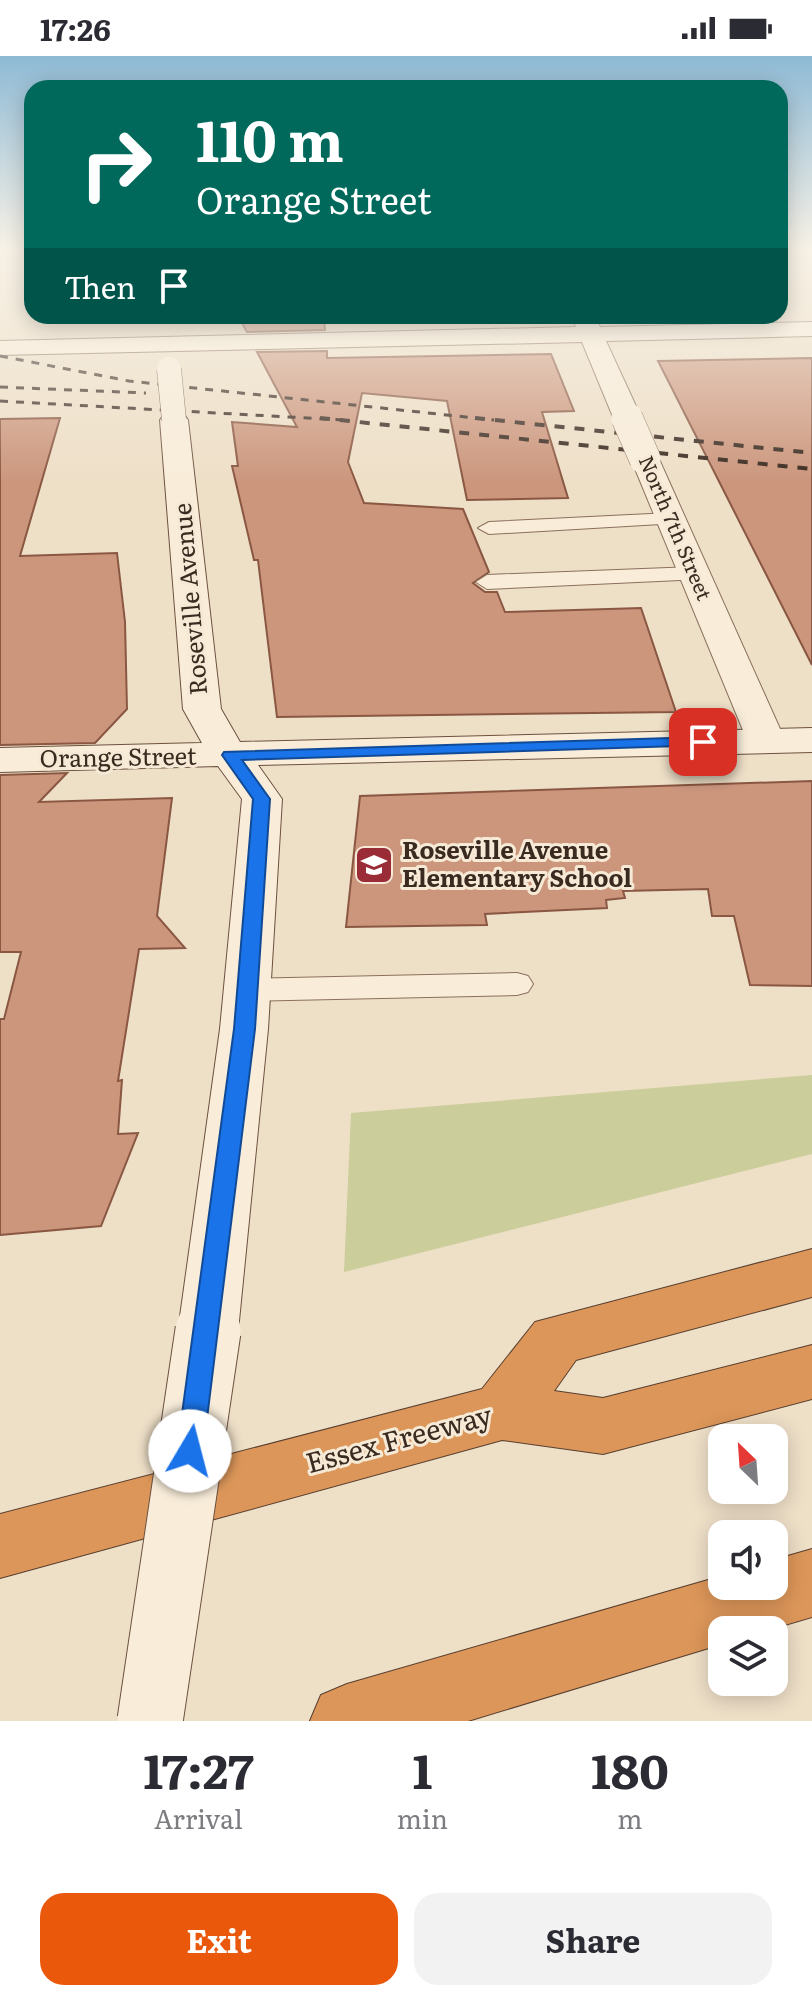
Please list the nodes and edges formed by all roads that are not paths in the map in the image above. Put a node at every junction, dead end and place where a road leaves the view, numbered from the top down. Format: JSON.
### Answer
{"nodes":[{"id":1,"x":164,"y":327,"type":"edge"},
{"id":2,"x":564,"y":327,"type":"edge"},
{"id":3,"x":588,"y":327,"type":"edge"},
{"id":4,"x":683,"y":327,"type":"edge"},
{"id":5,"x":812,"y":329,"type":"edge"},
{"id":6,"x":0,"y":348,"type":"edge"},
{"id":7,"x":168,"y":356,"type":"junction"},
{"id":8,"x":671,"y":519,"type":"junction"},
{"id":9,"x":489,"y":528,"type":"dead end"},
{"id":10,"x":694,"y":574,"type":"junction"},
{"id":11,"x":487,"y":582,"type":"dead end"},
{"id":12,"x":766,"y":740,"type":"junction"},
{"id":13,"x":812,"y":740,"type":"edge"},
{"id":14,"x":230,"y":755,"type":"junction"},
{"id":15,"x":0,"y":760,"type":"edge"},
{"id":16,"x":517,"y":984,"type":"dead end"},
{"id":17,"x":248,"y":990,"type":"junction"},
{"id":18,"x":812,"y":1273,"type":"edge"},
{"id":19,"x":812,"y":1372,"type":"edge"},
{"id":20,"x":502,"y":1412,"type":"junction"},
{"id":21,"x":0,"y":1546,"type":"edge"},
{"id":22,"x":812,"y":1583,"type":"edge"},
{"id":23,"x":150,"y":1721,"type":"edge"},
{"id":24,"x":347,"y":1721,"type":"edge"}],
"edges":[{"from":1,"to":7,"type":"street","name":"Roseville Avenue"},
{"from":2,"to":7,"type":"street"},
{"from":3,"to":8,"type":"street","name":"North 7th Street","bridge":true},
{"from":4,"to":5,"type":"street"},
{"from":6,"to":7,"type":"street"},
{"from":7,"to":14,"type":"street","name":"Roseville Avenue","bridge":true},
{"from":8,"to":9,"type":"lane"},
{"from":8,"to":10,"type":"street","name":"North 7th Street"},
{"from":10,"to":11,"type":"lane"},
{"from":10,"to":12,"type":"street","name":"North 7th Street"},
{"from":12,"to":13,"type":"street","name":"Orange Street"},
{"from":12,"to":14,"type":"street","name":"Orange Street"},
{"from":14,"to":15,"type":"street","name":"Orange Street"},
{"from":14,"to":17,"type":"street","name":"Roseville Avenue"},
{"from":16,"to":17,"type":"lane"},
{"from":17,"to":23,"type":"street","name":"Roseville Avenue","bridge":true},
{"from":18,"to":20,"type":"highway","name":"Essex Freeway"},
{"from":19,"to":20,"type":"highway"},
{"from":20,"to":21,"type":"highway","name":"Essex Freeway"},
{"from":22,"to":24,"type":"highway"}]}
